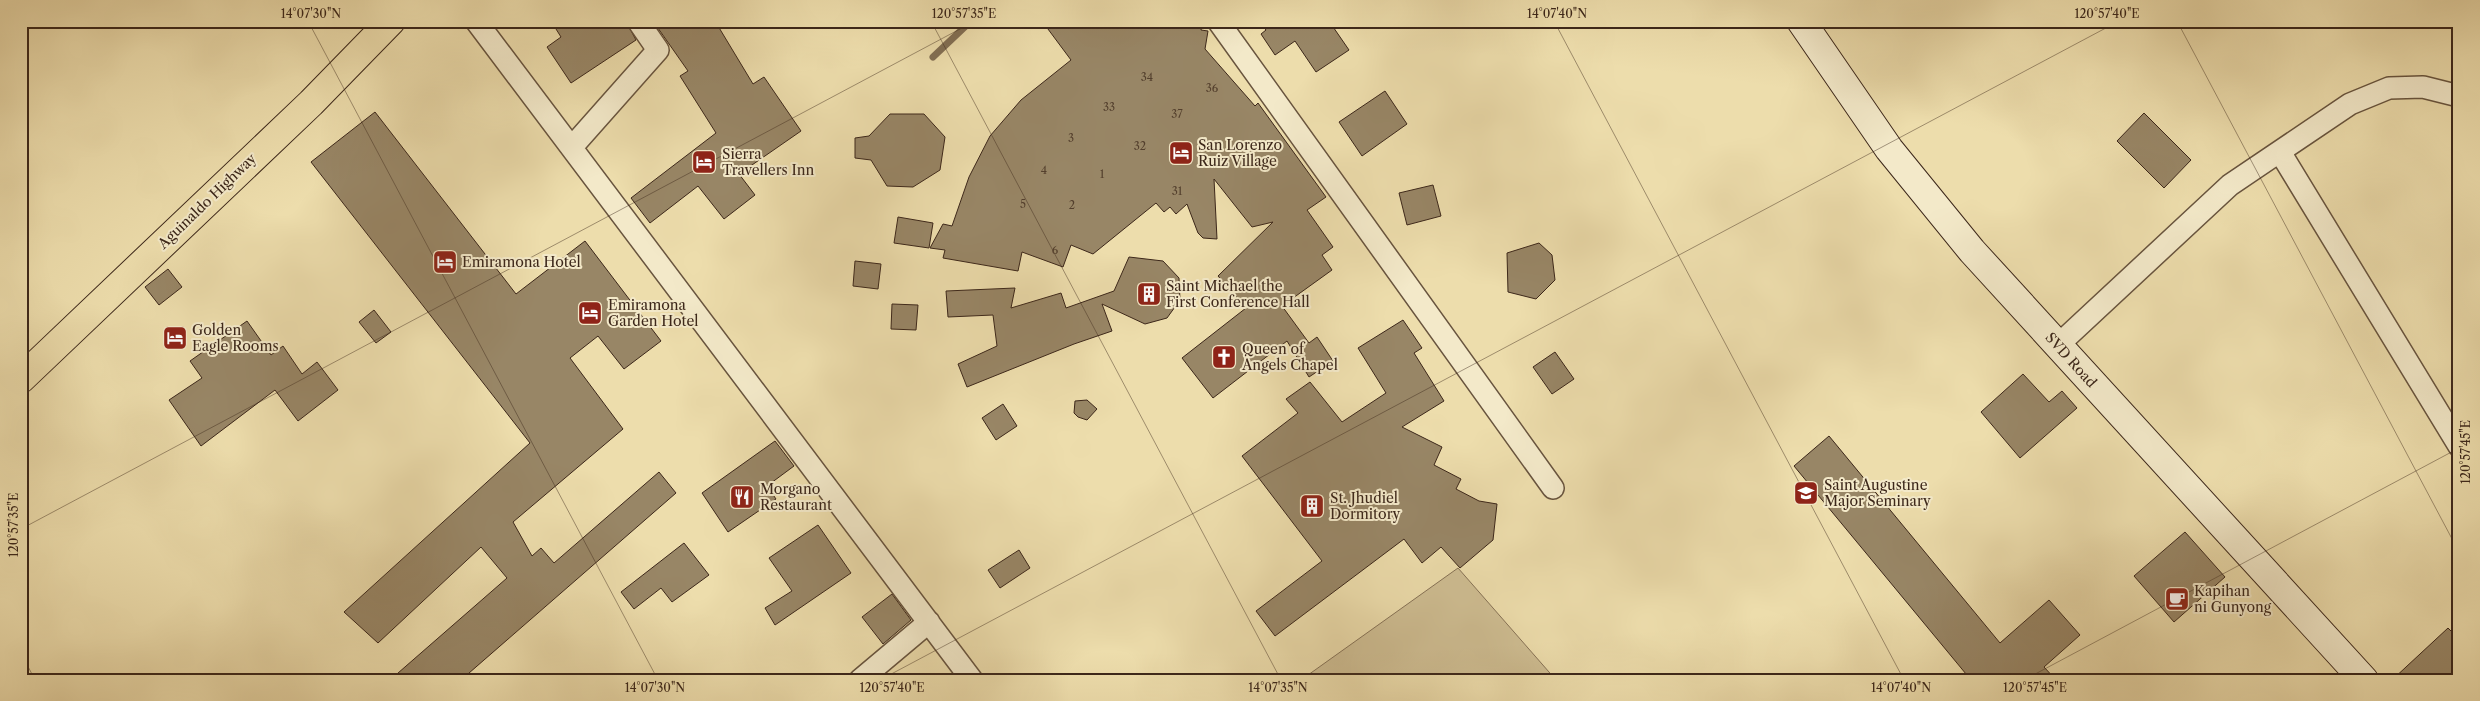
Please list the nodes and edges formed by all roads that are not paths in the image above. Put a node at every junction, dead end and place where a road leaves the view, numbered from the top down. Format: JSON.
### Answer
{"nodes":[{"id":1,"x":391,"y":21,"type":"edge"},
{"id":2,"x":476,"y":21,"type":"edge"},
{"id":3,"x":638,"y":21,"type":"edge"},
{"id":4,"x":1218,"y":21,"type":"edge"},
{"id":5,"x":1801,"y":21,"type":"edge"},
{"id":6,"x":2459,"y":96,"type":"edge"},
{"id":7,"x":572,"y":148,"type":"junction"},
{"id":8,"x":2280,"y":152,"type":"junction"},
{"id":9,"x":2058,"y":346,"type":"junction"},
{"id":10,"x":21,"y":379,"type":"edge"},
{"id":11,"x":2459,"y":446,"type":"edge"},
{"id":12,"x":1553,"y":488,"type":"dead end"},
{"id":13,"x":929,"y":622,"type":"junction"},
{"id":14,"x":860,"y":680,"type":"edge"},
{"id":15,"x":972,"y":680,"type":"edge"},
{"id":16,"x":2364,"y":680,"type":"edge"}],
"edges":[{"from":1,"to":10,"type":"main road","name":"Aguinaldo Highway"},
{"from":2,"to":7,"type":"street"},
{"from":3,"to":7,"type":"street"},
{"from":4,"to":12,"type":"street"},
{"from":5,"to":9,"type":"main road","name":"SVD Road"},
{"from":6,"to":8,"type":"street"},
{"from":7,"to":13,"type":"street"},
{"from":8,"to":9,"type":"street"},
{"from":8,"to":11,"type":"street"},
{"from":9,"to":16,"type":"main road","name":"SVD Road"},
{"from":13,"to":14,"type":"street"},
{"from":13,"to":15,"type":"street"}]}
